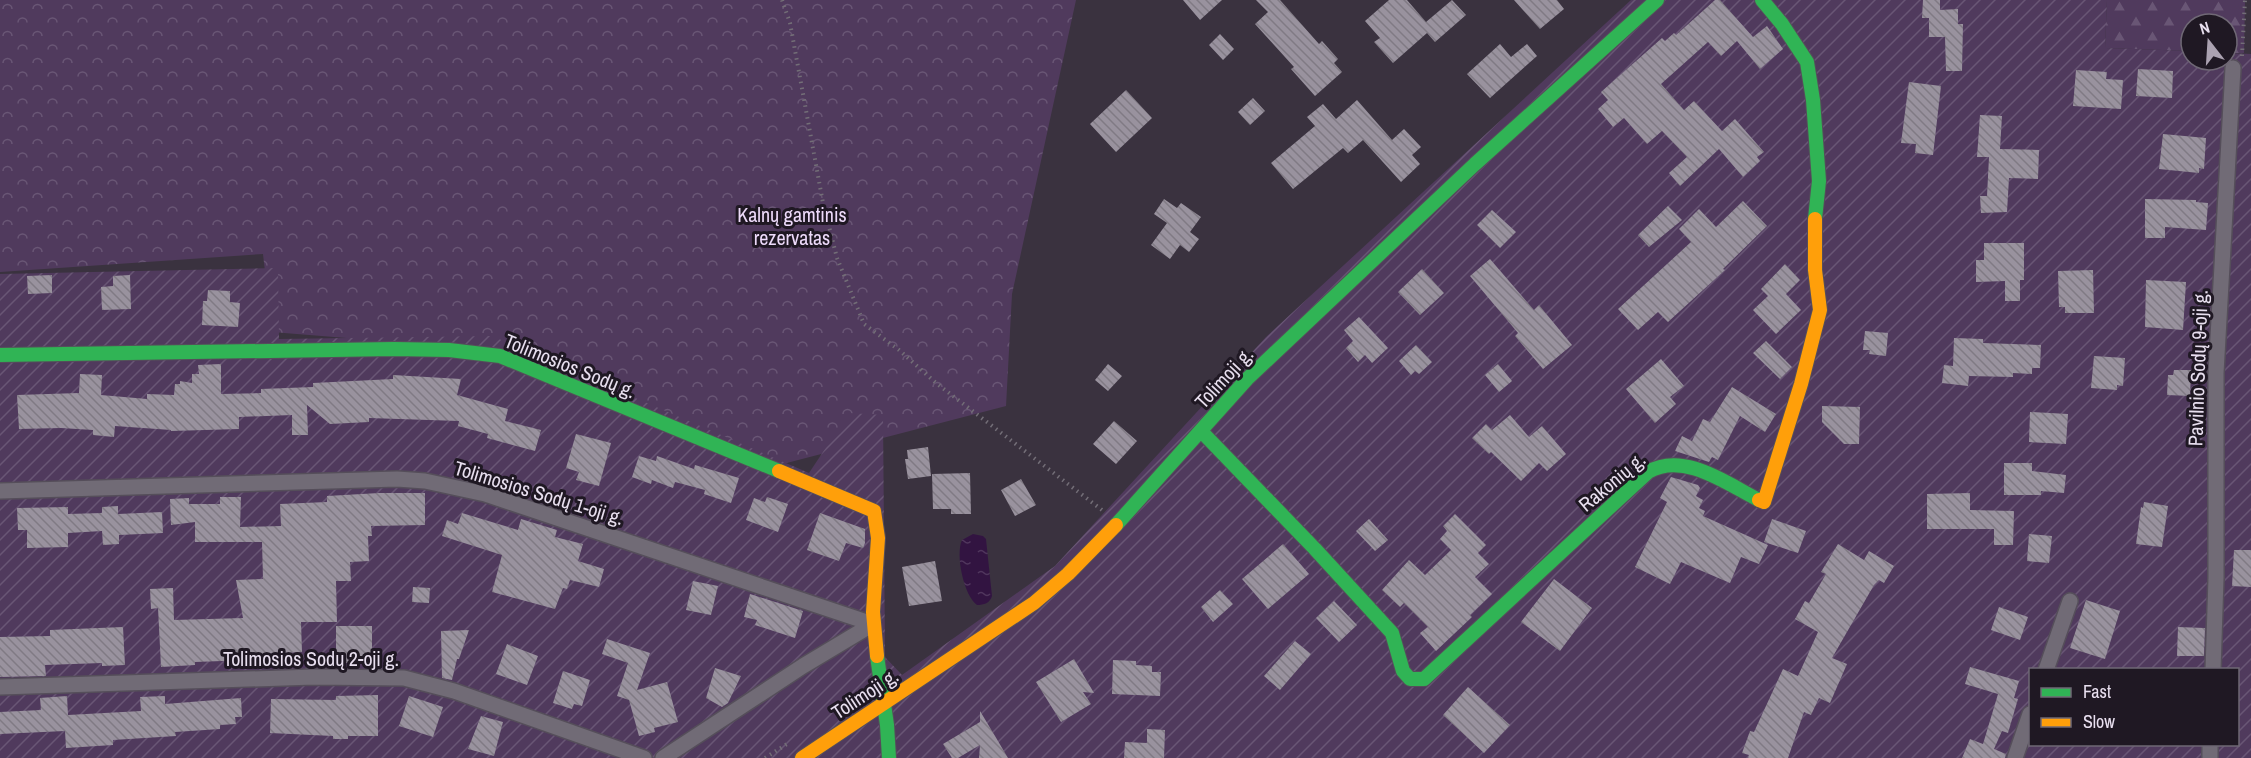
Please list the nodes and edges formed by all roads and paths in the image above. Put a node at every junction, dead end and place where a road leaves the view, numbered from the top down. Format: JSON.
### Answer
{"nodes":[{"id":1,"x":782,"y":0,"type":"edge"},
{"id":2,"x":1657,"y":0,"type":"edge"},
{"id":3,"x":1762,"y":0,"type":"edge"},
{"id":4,"x":2245,"y":0,"type":"edge"},
{"id":5,"x":2239,"y":60,"type":"edge"},
{"id":6,"x":2233,"y":72,"type":"edge"},
{"id":7,"x":0,"y":355,"type":"edge"},
{"id":8,"x":1201,"y":431,"type":"junction"},
{"id":9,"x":0,"y":491,"type":"edge"},
{"id":10,"x":1118,"y":523,"type":"junction"},
{"id":11,"x":2070,"y":600,"type":"dead end"},
{"id":12,"x":873,"y":624,"type":"junction"},
{"id":13,"x":2046,"y":668,"type":"edge"},
{"id":14,"x":2213,"y":668,"type":"edge"},
{"id":15,"x":0,"y":687,"type":"edge"},
{"id":16,"x":885,"y":705,"type":"junction"},
{"id":17,"x":2029,"y":720,"type":"edge"},
{"id":18,"x":644,"y":758,"type":"edge"},
{"id":19,"x":663,"y":758,"type":"edge"},
{"id":20,"x":802,"y":758,"type":"edge"},
{"id":21,"x":889,"y":758,"type":"edge"},
{"id":22,"x":2015,"y":758,"type":"edge"}],
"edges":[{"from":1,"to":10,"type":"path"},
{"from":2,"to":8,"type":"street","name":"Tolimoji g."},
{"from":3,"to":8,"type":"street","name":"Rakonių g."},
{"from":4,"to":5,"type":"path"},
{"from":6,"to":14,"type":"street","name":"Pavilnio Sodų 9-oji g."},
{"from":7,"to":12,"type":"street","name":"Tolimosios Sodų g."},
{"from":8,"to":10,"type":"street","name":"Tolimoji g."},
{"from":9,"to":12,"type":"street","name":"Tolimosios Sodų 1-oji g."},
{"from":10,"to":16,"type":"street","name":"Tolimoji g."},
{"from":11,"to":13,"type":"street"},
{"from":12,"to":16,"type":"street","name":"Tolimosios Sodų g."},
{"from":12,"to":19,"type":"street"},
{"from":15,"to":18,"type":"street","name":"Tolimosios Sodų 2-oji g."},
{"from":16,"to":20,"type":"street","name":"Tolimoji g."},
{"from":16,"to":21,"type":"street","name":"Tolimosios Sodų g."},
{"from":17,"to":22,"type":"street"}]}
